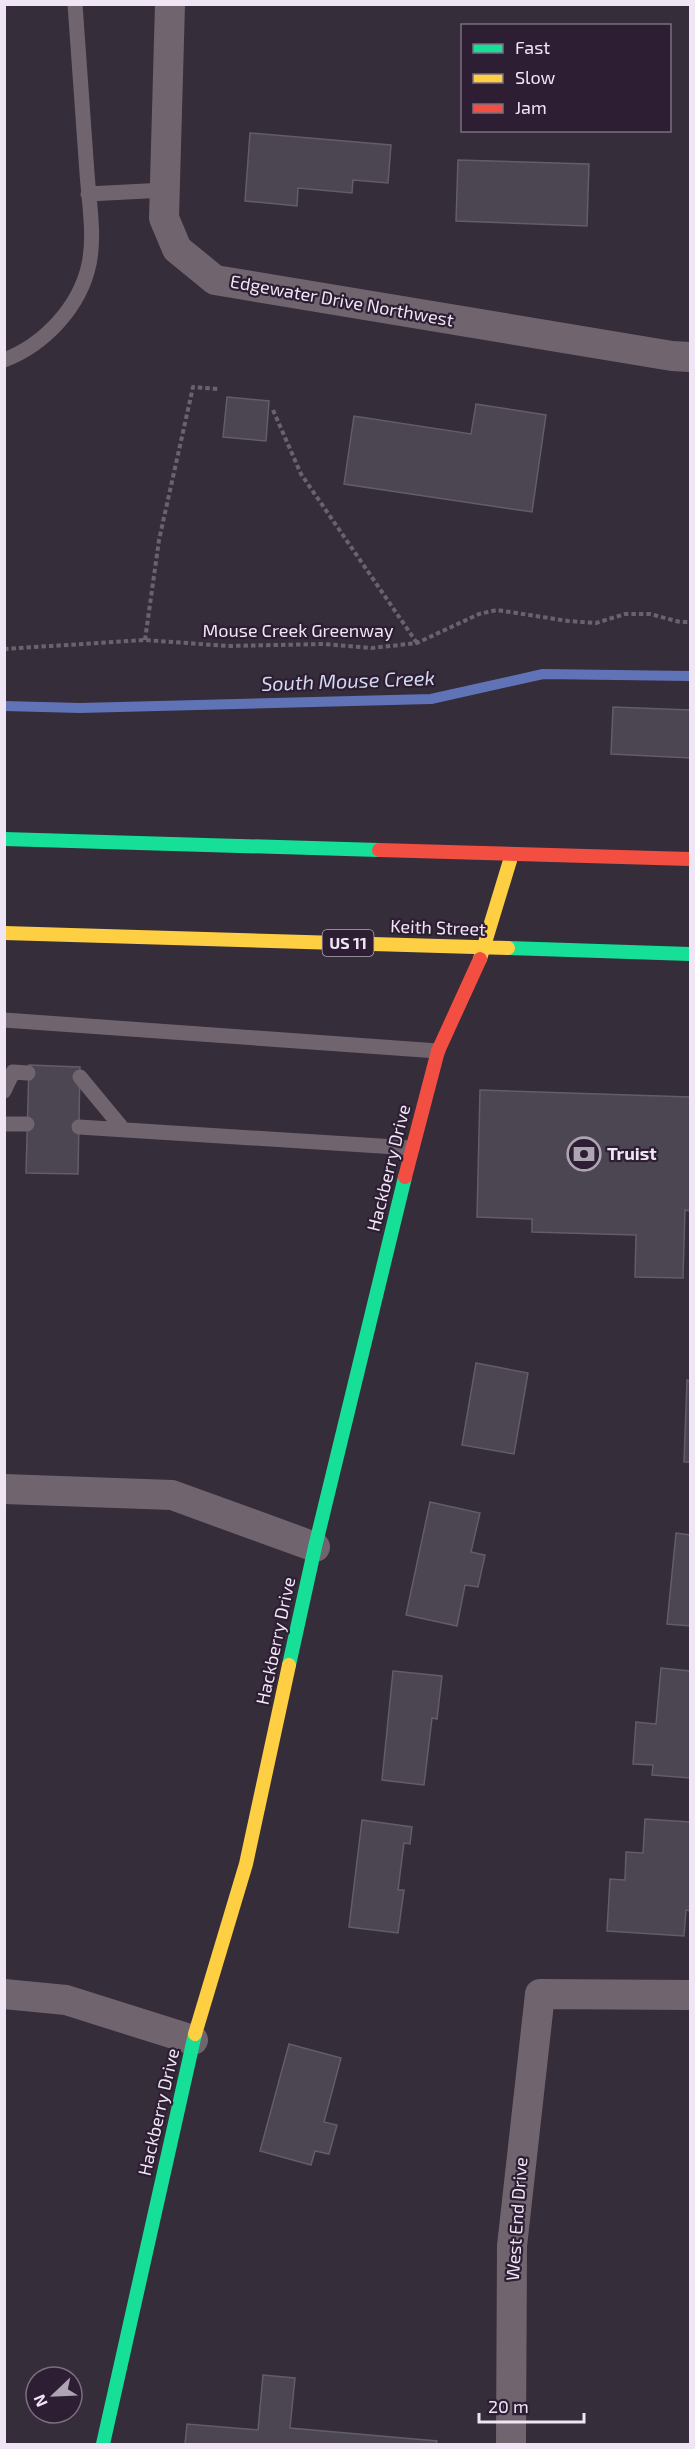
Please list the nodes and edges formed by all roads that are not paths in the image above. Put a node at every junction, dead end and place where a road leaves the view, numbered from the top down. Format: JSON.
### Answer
{"nodes":[{"id":1,"x":75,"y":4,"type":"edge"},
{"id":2,"x":170,"y":4,"type":"edge"},
{"id":3,"x":165,"y":190,"type":"junction"},
{"id":4,"x":88,"y":194,"type":"junction"},
{"id":5,"x":690,"y":357,"type":"edge"},
{"id":6,"x":4,"y":360,"type":"edge"},
{"id":7,"x":4,"y":839,"type":"edge"},
{"id":8,"x":512,"y":854,"type":"junction"},
{"id":9,"x":690,"y":859,"type":"edge"},
{"id":10,"x":4,"y":933,"type":"edge"},
{"id":11,"x":485,"y":948,"type":"junction"},
{"id":12,"x":690,"y":954,"type":"edge"},
{"id":13,"x":4,"y":1020,"type":"edge"},
{"id":14,"x":438,"y":1051,"type":"junction"},
{"id":15,"x":28,"y":1073,"type":"dead end"},
{"id":16,"x":80,"y":1077,"type":"dead end"},
{"id":17,"x":4,"y":1090,"type":"edge"},
{"id":18,"x":4,"y":1124,"type":"edge"},
{"id":19,"x":27,"y":1124,"type":"dead end"},
{"id":20,"x":79,"y":1127,"type":"dead end"},
{"id":21,"x":123,"y":1129,"type":"junction"},
{"id":22,"x":412,"y":1148,"type":"junction"},
{"id":23,"x":4,"y":1489,"type":"edge"},
{"id":24,"x":315,"y":1547,"type":"junction"},
{"id":25,"x":4,"y":1994,"type":"edge"},
{"id":26,"x":690,"y":1995,"type":"edge"},
{"id":27,"x":193,"y":2040,"type":"junction"},
{"id":28,"x":103,"y":2445,"type":"edge"},
{"id":29,"x":511,"y":2445,"type":"edge"}],
"edges":[{"from":1,"to":4,"type":"lane"},
{"from":2,"to":3,"type":"street","name":"Edgewater Drive Northwest"},
{"from":3,"to":4,"type":"lane"},
{"from":3,"to":5,"type":"street","name":"Edgewater Drive Northwest"},
{"from":4,"to":6,"type":"lane"},
{"from":7,"to":8,"type":"street"},
{"from":8,"to":9,"type":"street"},
{"from":8,"to":11,"type":"street","name":"Hackberry Drive"},
{"from":10,"to":11,"type":"street","name":"Keith Street","number":"US 11"},
{"from":11,"to":12,"type":"street","name":"Keith Street","number":"US 11"},
{"from":11,"to":14,"type":"street","name":"Hackberry Drive"},
{"from":13,"to":14,"type":"lane"},
{"from":14,"to":22,"type":"street","name":"Hackberry Drive"},
{"from":15,"to":17,"type":"lane"},
{"from":16,"to":21,"type":"lane"},
{"from":18,"to":19,"type":"lane"},
{"from":20,"to":21,"type":"lane"},
{"from":21,"to":22,"type":"lane"},
{"from":22,"to":24,"type":"street","name":"Hackberry Drive"},
{"from":23,"to":24,"type":"street"},
{"from":24,"to":27,"type":"street","name":"Hackberry Drive"},
{"from":25,"to":27,"type":"street"},
{"from":26,"to":29,"type":"street","name":"West End Drive"},
{"from":27,"to":28,"type":"street","name":"Hackberry Drive"}]}
